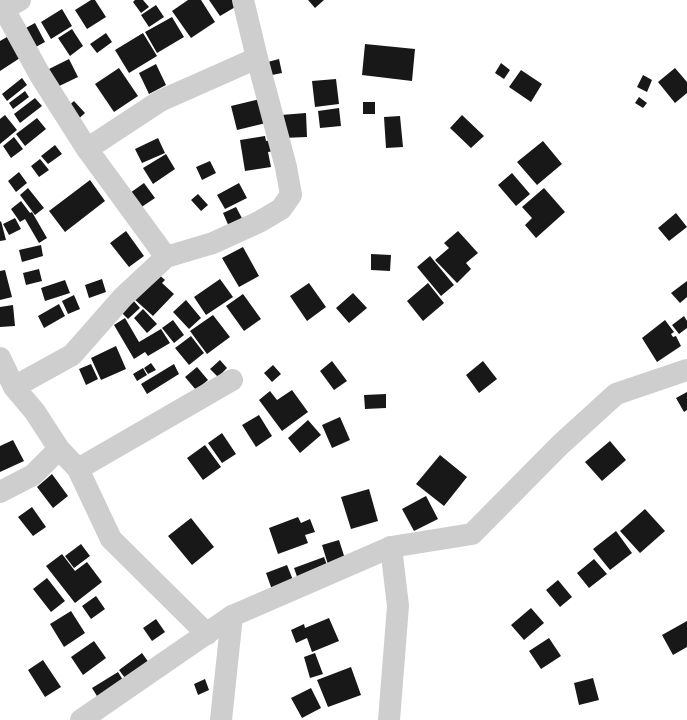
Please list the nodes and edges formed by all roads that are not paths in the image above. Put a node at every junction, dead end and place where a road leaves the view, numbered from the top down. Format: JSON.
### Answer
{"nodes":[{"id":1,"x":243,"y":0,"type":"edge"},
{"id":2,"x":8,"y":7,"type":"edge"},
{"id":3,"x":257,"y":58,"type":"junction"},
{"id":4,"x":87,"y":149,"type":"junction"},
{"id":5,"x":166,"y":257,"type":"junction"},
{"id":6,"x":0,"y":358,"type":"edge"},
{"id":7,"x":687,"y":370,"type":"edge"},
{"id":8,"x":232,"y":380,"type":"dead end"},
{"id":9,"x":14,"y":387,"type":"junction"},
{"id":10,"x":59,"y":449,"type":"junction"},
{"id":11,"x":78,"y":469,"type":"junction"},
{"id":12,"x":0,"y":492,"type":"edge"},
{"id":13,"x":391,"y":546,"type":"junction"},
{"id":14,"x":232,"y":616,"type":"junction"},
{"id":15,"x":207,"y":634,"type":"junction"},
{"id":16,"x":81,"y":720,"type":"edge"},
{"id":17,"x":221,"y":720,"type":"edge"},
{"id":18,"x":389,"y":720,"type":"edge"}],
"edges":[{"from":1,"to":3,"type":"street"},
{"from":2,"to":4,"type":"street"},
{"from":3,"to":4,"type":"street"},
{"from":3,"to":5,"type":"street"},
{"from":4,"to":5,"type":"street"},
{"from":5,"to":9,"type":"street"},
{"from":6,"to":9,"type":"street"},
{"from":7,"to":13,"type":"street"},
{"from":8,"to":11,"type":"street"},
{"from":9,"to":10,"type":"street"},
{"from":10,"to":11,"type":"street"},
{"from":10,"to":12,"type":"street"},
{"from":11,"to":15,"type":"street"},
{"from":13,"to":14,"type":"street"},
{"from":13,"to":18,"type":"street"},
{"from":14,"to":15,"type":"street"},
{"from":14,"to":17,"type":"street"},
{"from":15,"to":16,"type":"street"}]}
